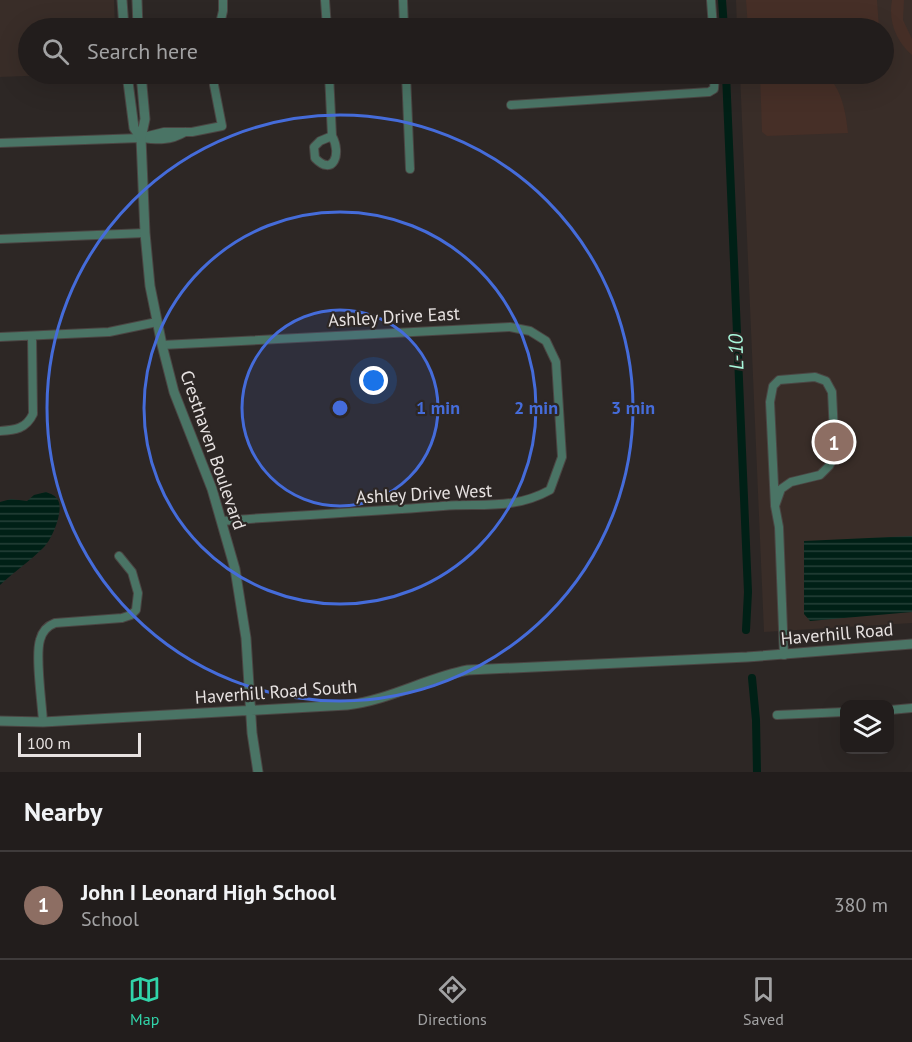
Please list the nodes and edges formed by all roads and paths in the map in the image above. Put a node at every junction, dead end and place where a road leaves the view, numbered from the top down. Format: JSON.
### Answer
{"nodes":[{"id":1,"x":122,"y":0,"type":"edge"},
{"id":2,"x":137,"y":0,"type":"edge"},
{"id":3,"x":223,"y":0,"type":"edge"},
{"id":4,"x":326,"y":0,"type":"edge"},
{"id":5,"x":403,"y":0,"type":"edge"},
{"id":6,"x":711,"y":0,"type":"edge"},
{"id":7,"x":123,"y":18,"type":"edge"},
{"id":8,"x":138,"y":18,"type":"edge"},
{"id":9,"x":221,"y":18,"type":"edge"},
{"id":10,"x":327,"y":18,"type":"edge"},
{"id":11,"x":404,"y":18,"type":"edge"},
{"id":12,"x":712,"y":18,"type":"edge"},
{"id":13,"x":128,"y":84,"type":"edge"},
{"id":14,"x":142,"y":84,"type":"edge"},
{"id":15,"x":214,"y":84,"type":"edge"},
{"id":16,"x":329,"y":84,"type":"edge"},
{"id":17,"x":406,"y":84,"type":"edge"},
{"id":18,"x":715,"y":84,"type":"edge"},
{"id":19,"x":511,"y":105,"type":"dead end"},
{"id":20,"x":332,"y":136,"type":"dead end"},
{"id":21,"x":141,"y":138,"type":"junction"},
{"id":22,"x":0,"y":143,"type":"edge"},
{"id":23,"x":410,"y":169,"type":"dead end"},
{"id":24,"x":145,"y":233,"type":"junction"},
{"id":25,"x":0,"y":239,"type":"edge"},
{"id":26,"x":157,"y":322,"type":"junction"},
{"id":27,"x":33,"y":336,"type":"junction"},
{"id":28,"x":0,"y":337,"type":"edge"},
{"id":29,"x":162,"y":345,"type":"junction"},
{"id":30,"x":561,"y":418,"type":"joint"},
{"id":31,"x":0,"y":431,"type":"edge"},
{"id":32,"x":775,"y":506,"type":"junction"},
{"id":33,"x":222,"y":521,"type":"junction"},
{"id":34,"x":118,"y":556,"type":"dead end"},
{"id":35,"x":912,"y":644,"type":"edge"},
{"id":36,"x":784,"y":654,"type":"junction"},
{"id":37,"x":764,"y":656,"type":"joint"},
{"id":38,"x":912,"y":708,"type":"edge"},
{"id":39,"x":894,"y":710,"type":"edge"},
{"id":40,"x":250,"y":711,"type":"junction"},
{"id":41,"x":840,"y":712,"type":"edge"},
{"id":42,"x":777,"y":715,"type":"dead end"},
{"id":43,"x":0,"y":721,"type":"edge"},
{"id":44,"x":43,"y":722,"type":"junction"},
{"id":45,"x":258,"y":772,"type":"edge"}],
"edges":[{"from":1,"to":7,"type":"street"},
{"from":2,"to":8,"type":"street"},
{"from":3,"to":9,"type":"street"},
{"from":4,"to":10,"type":"street"},
{"from":5,"to":11,"type":"street"},
{"from":6,"to":12,"type":"street"},
{"from":13,"to":21,"type":"street","name":"Cresthaven Boulevard"},
{"from":14,"to":21,"type":"street","name":"Cresthaven Boulevard"},
{"from":15,"to":21,"type":"street"},
{"from":16,"to":20,"type":"street"},
{"from":17,"to":23,"type":"street"},
{"from":18,"to":19,"type":"street"},
{"from":21,"to":22,"type":"street"},
{"from":21,"to":24,"type":"street","name":"Cresthaven Boulevard"},
{"from":24,"to":25,"type":"street"},
{"from":24,"to":26,"type":"street","name":"Cresthaven Boulevard"},
{"from":26,"to":27,"type":"street"},
{"from":26,"to":29,"type":"street","name":"Cresthaven Boulevard"},
{"from":27,"to":28,"type":"street"},
{"from":27,"to":31,"type":"street"},
{"from":29,"to":30,"type":"street","name":"Ashley Drive East"},
{"from":29,"to":33,"type":"street","name":"Cresthaven Boulevard"},
{"from":30,"to":33,"type":"street","name":"Ashley Drive West"},
{"from":32,"to":32,"type":"street"},
{"from":32,"to":36,"type":"street"},
{"from":33,"to":40,"type":"street","name":"Cresthaven Boulevard"},
{"from":34,"to":44,"type":"street"},
{"from":35,"to":36,"type":"street","name":"Haverhill Road"},
{"from":36,"to":37,"type":"street","name":"Haverhill Road"},
{"from":37,"to":40,"type":"street","name":"Haverhill Road South"},
{"from":38,"to":39,"type":"street"},
{"from":40,"to":44,"type":"street","name":"Haverhill Road South"},
{"from":40,"to":45,"type":"street","name":"Cresthaven Boulevard"},
{"from":41,"to":42,"type":"street"},
{"from":43,"to":44,"type":"street","name":"Haverhill Road South"}]}
